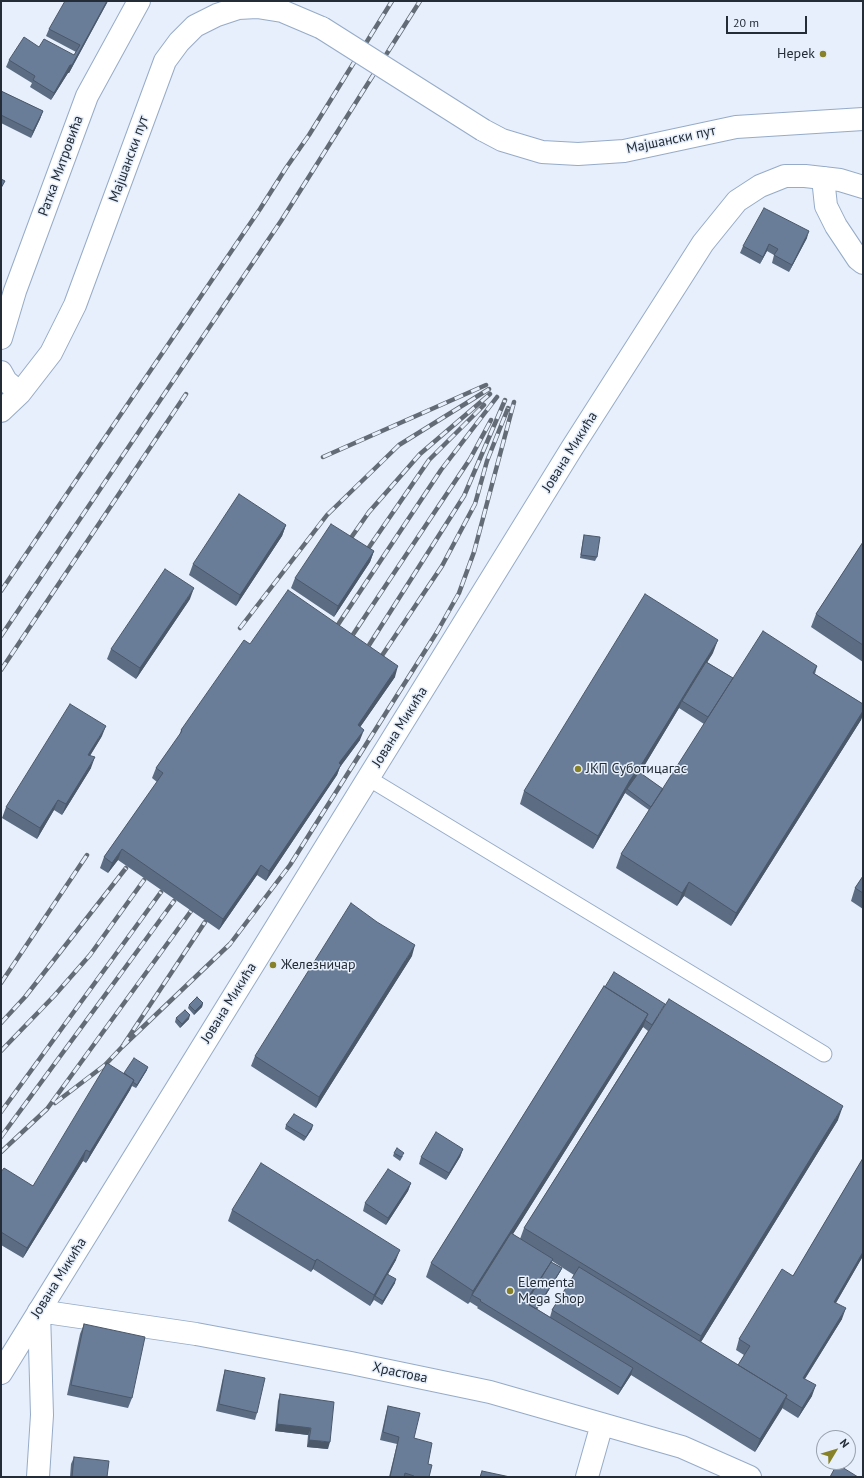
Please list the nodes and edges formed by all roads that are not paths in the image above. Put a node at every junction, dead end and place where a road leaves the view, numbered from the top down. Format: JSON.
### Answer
{"nodes":[{"id":1,"x":140,"y":1,"type":"edge"},
{"id":2,"x":863,"y":119,"type":"edge"},
{"id":3,"x":823,"y":178,"type":"junction"},
{"id":4,"x":859,"y":189,"type":"edge"},
{"id":5,"x":863,"y":263,"type":"edge"},
{"id":6,"x":8,"y":289,"type":"edge"},
{"id":7,"x":1,"y":338,"type":"edge"},
{"id":8,"x":1,"y":372,"type":"edge"},
{"id":9,"x":20,"y":393,"type":"junction"},
{"id":10,"x":1,"y":411,"type":"edge"},
{"id":11,"x":368,"y":778,"type":"junction"},
{"id":12,"x":824,"y":1054,"type":"dead end"},
{"id":13,"x":39,"y":1311,"type":"junction"},
{"id":14,"x":1,"y":1373,"type":"edge"},
{"id":15,"x":602,"y":1424,"type":"junction"},
{"id":16,"x":38,"y":1477,"type":"edge"},
{"id":17,"x":587,"y":1477,"type":"edge"},
{"id":18,"x":750,"y":1477,"type":"edge"}],
"edges":[{"from":1,"to":6,"type":"street","name":"Ратка Митровића"},
{"from":2,"to":9,"type":"street","name":"Мајшански пут","bridge":true},
{"from":3,"to":4,"type":"street","name":"Јована Микића"},
{"from":3,"to":5,"type":"street"},
{"from":3,"to":11,"type":"street","name":"Јована Микића"},
{"from":6,"to":7,"type":"street","name":"Ратка Митровића"},
{"from":8,"to":9,"type":"street"},
{"from":9,"to":10,"type":"street","name":"Мајшански пут"},
{"from":11,"to":12,"type":"lane"},
{"from":11,"to":13,"type":"street","name":"Јована Микића"},
{"from":13,"to":14,"type":"street","name":"Јована Микића"},
{"from":13,"to":15,"type":"street","name":"Храстова"},
{"from":13,"to":16,"type":"street"},
{"from":15,"to":17,"type":"street"},
{"from":15,"to":18,"type":"street","name":"Храстова"}]}
